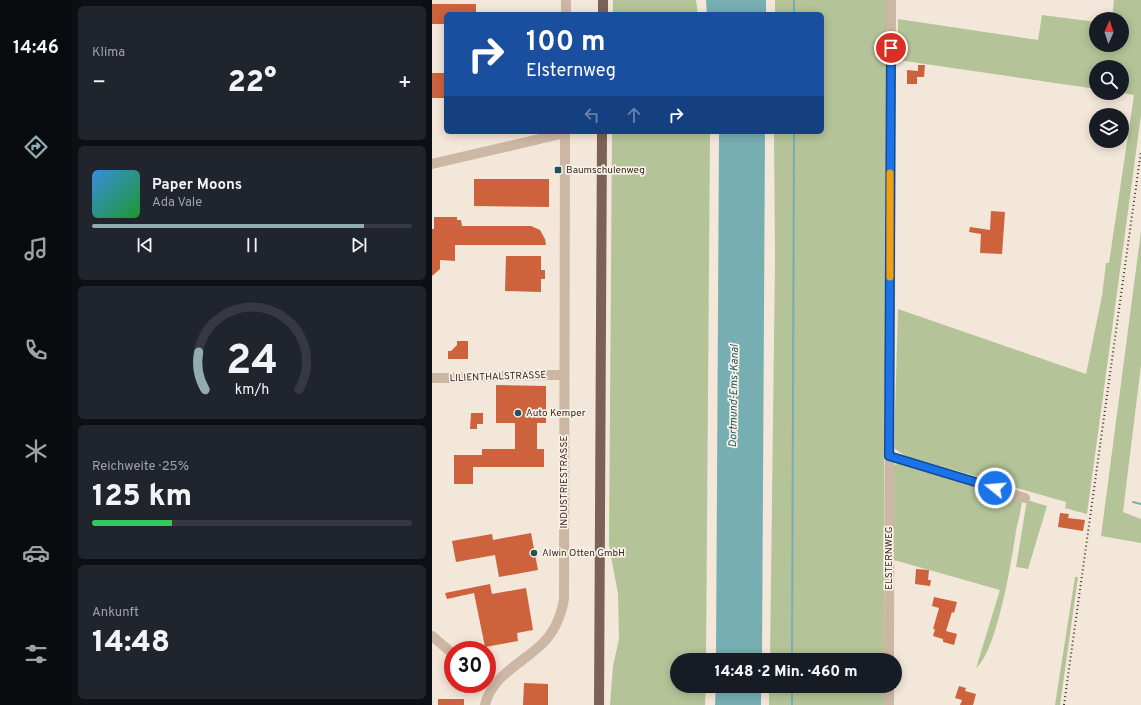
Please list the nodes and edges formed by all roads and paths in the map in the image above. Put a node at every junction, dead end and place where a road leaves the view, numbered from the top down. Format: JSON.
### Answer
{"nodes":[{"id":1,"x":566,"y":0,"type":"edge"},
{"id":2,"x":603,"y":0,"type":"edge"},
{"id":3,"x":891,"y":0,"type":"edge"},
{"id":4,"x":566,"y":12,"type":"edge"},
{"id":5,"x":603,"y":12,"type":"edge"},
{"id":6,"x":557,"y":134,"type":"edge"},
{"id":7,"x":565,"y":134,"type":"edge"},
{"id":8,"x":602,"y":134,"type":"edge"},
{"id":9,"x":432,"y":164,"type":"edge"},
{"id":10,"x":564,"y":375,"type":"junction"},
{"id":11,"x":432,"y":378,"type":"edge"},
{"id":12,"x":889,"y":456,"type":"junction"},
{"id":13,"x":1025,"y":498,"type":"dead end"},
{"id":14,"x":432,"y":636,"type":"edge"},
{"id":15,"x":444,"y":646,"type":"edge"},
{"id":16,"x":889,"y":653,"type":"edge"},
{"id":17,"x":496,"y":678,"type":"edge"},
{"id":18,"x":488,"y":693,"type":"edge"},
{"id":19,"x":889,"y":693,"type":"edge"},
{"id":20,"x":485,"y":705,"type":"edge"},
{"id":21,"x":598,"y":705,"type":"edge"},
{"id":22,"x":889,"y":705,"type":"edge"}],
"edges":[{"from":1,"to":4,"type":"street"},
{"from":2,"to":5,"type":"main road"},
{"from":3,"to":12,"type":"street","name":"ELSTERNWEG"},
{"from":6,"to":9,"type":"street"},
{"from":7,"to":10,"type":"street","name":"INDUSTRIESTRASSE"},
{"from":8,"to":21,"type":"main road"},
{"from":10,"to":11,"type":"street","name":"LILIENTHALSTRASSE"},
{"from":10,"to":17,"type":"street","name":"INDUSTRIESTRASSE"},
{"from":12,"to":13,"type":"street"},
{"from":12,"to":16,"type":"street","name":"ELSTERNWEG"},
{"from":14,"to":15,"type":"street"},
{"from":18,"to":20,"type":"street","name":"INDUSTRIESTRASSE"},
{"from":19,"to":22,"type":"street"}]}
